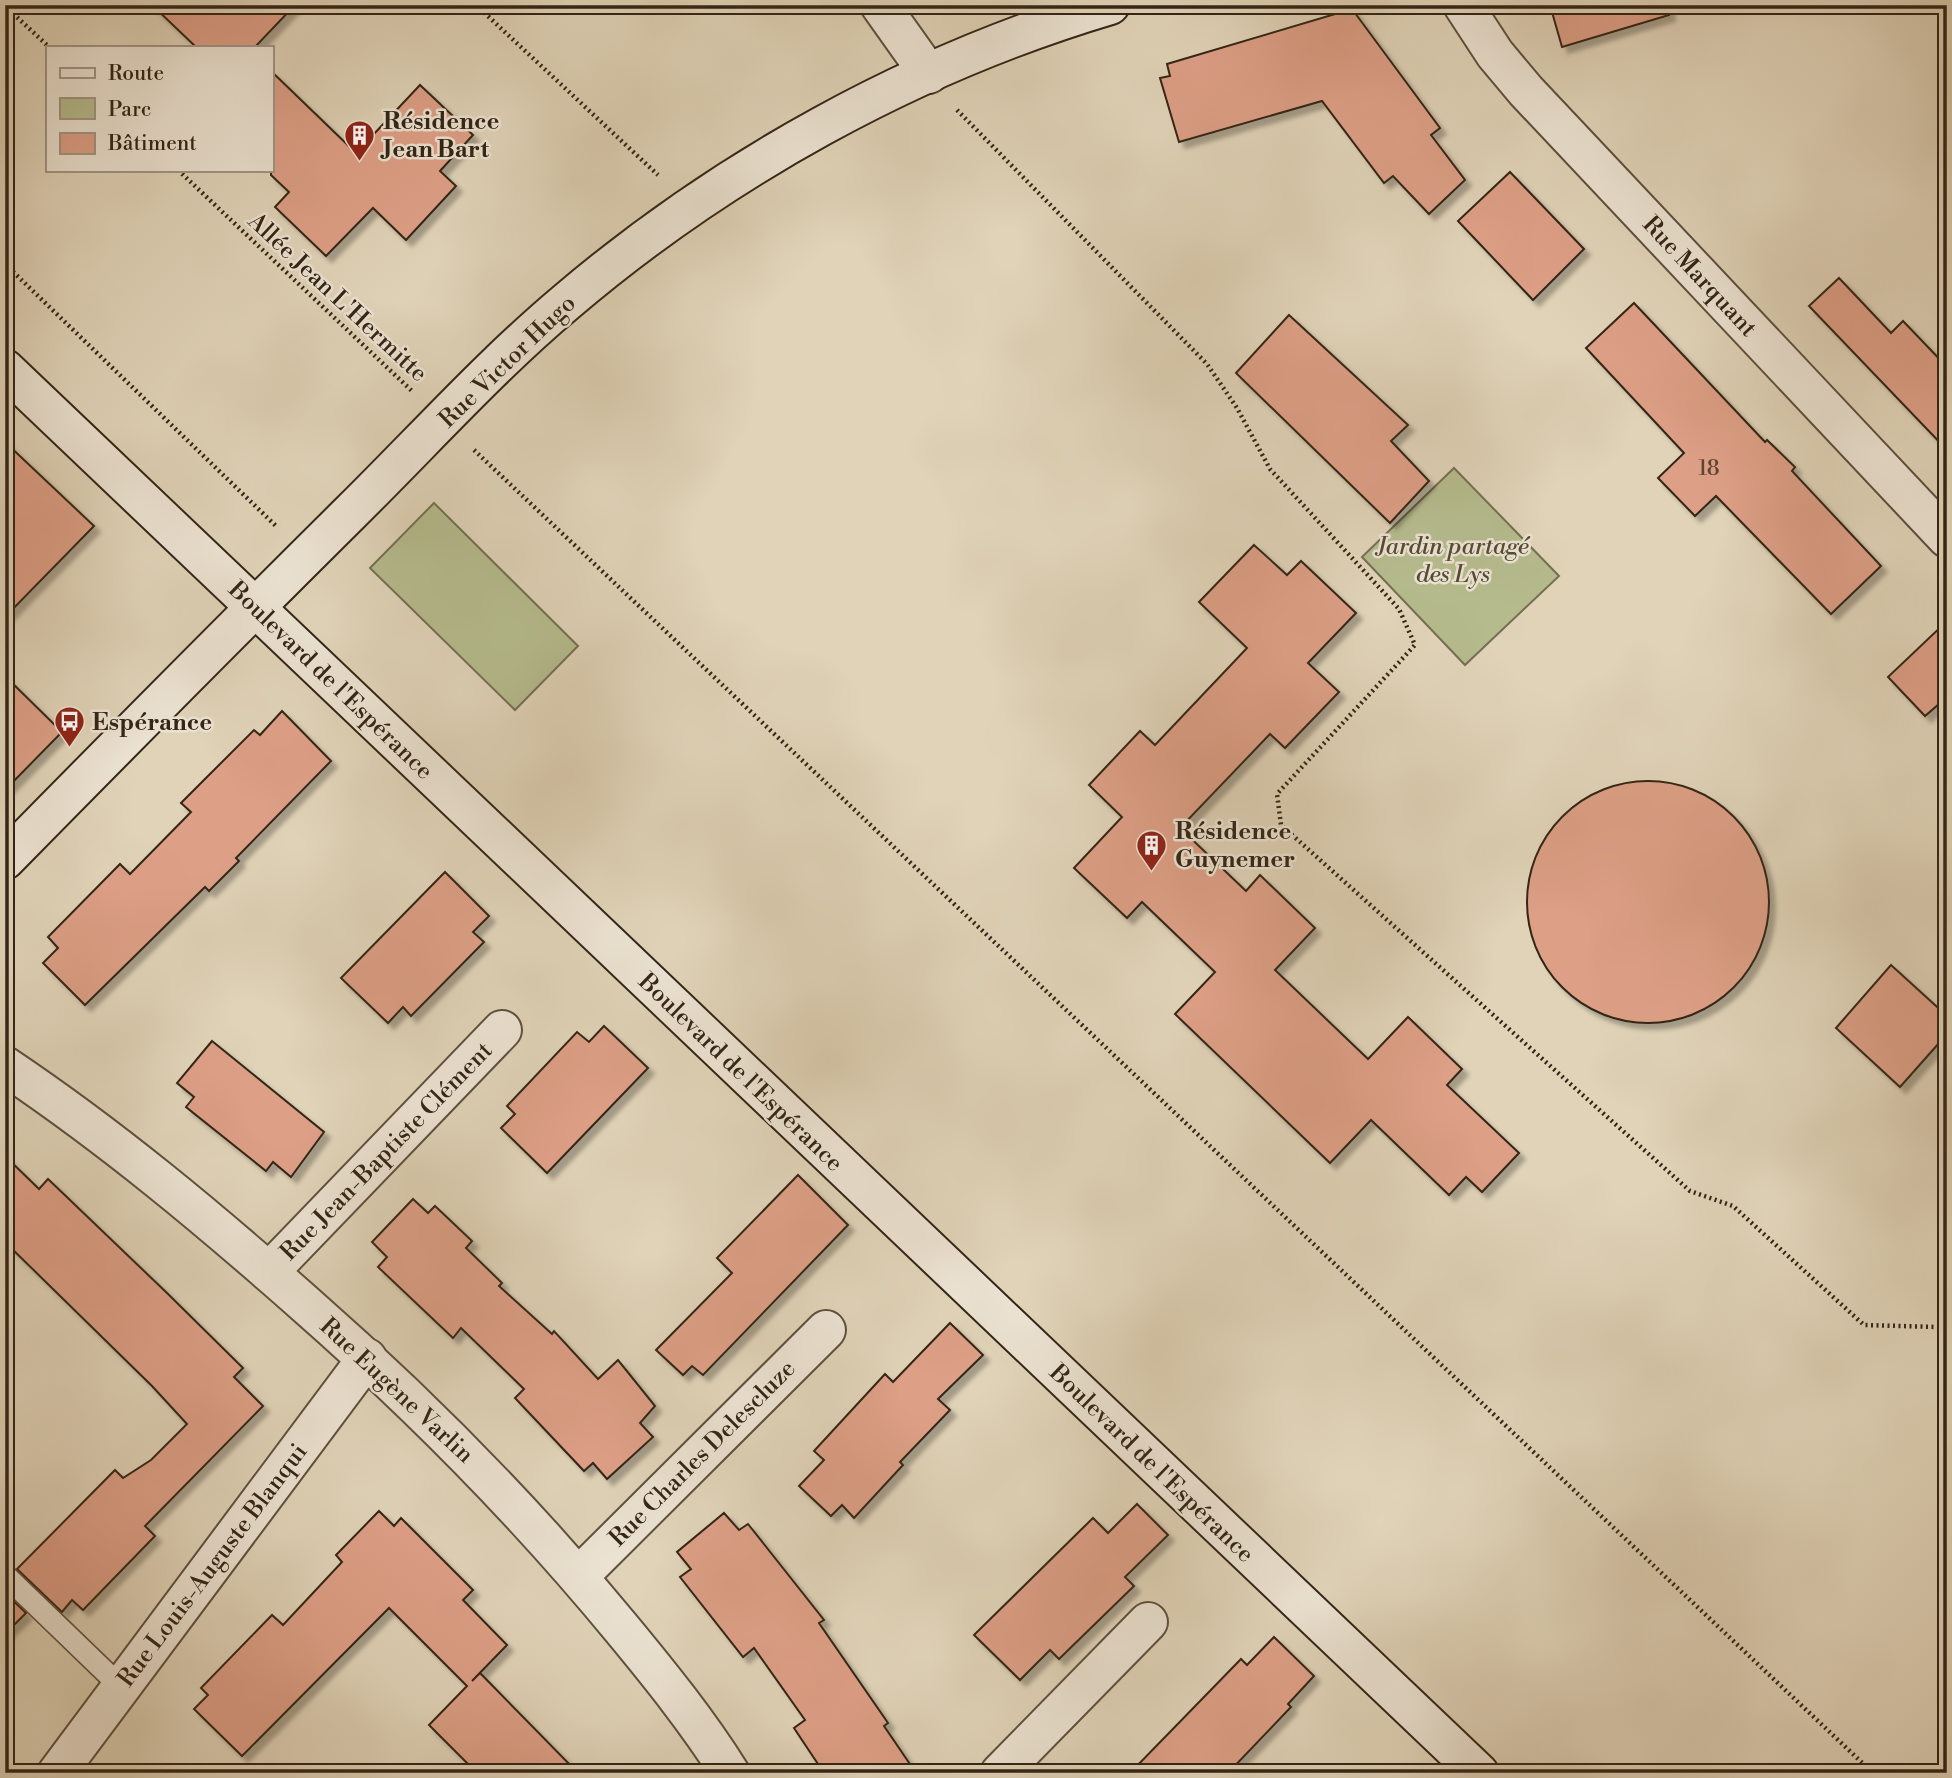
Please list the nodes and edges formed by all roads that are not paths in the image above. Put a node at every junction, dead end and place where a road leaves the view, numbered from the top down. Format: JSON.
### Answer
{"nodes":[{"id":1,"x":880,"y":5,"type":"edge"},
{"id":2,"x":1110,"y":5,"type":"edge"},
{"id":3,"x":1463,"y":5,"type":"edge"},
{"id":4,"x":929,"y":74,"type":"junction"},
{"id":5,"x":5,"y":369,"type":"edge"},
{"id":6,"x":1947,"y":538,"type":"edge"},
{"id":7,"x":255,"y":607,"type":"junction"},
{"id":8,"x":5,"y":860,"type":"edge"},
{"id":9,"x":502,"y":1030,"type":"dead end"},
{"id":10,"x":5,"y":1066,"type":"edge"},
{"id":11,"x":269,"y":1272,"type":"junction"},
{"id":12,"x":826,"y":1330,"type":"dead end"},
{"id":13,"x":367,"y":1358,"type":"junction"},
{"id":14,"x":5,"y":1574,"type":"edge"},
{"id":15,"x":579,"y":1576,"type":"junction"},
{"id":16,"x":1148,"y":1622,"type":"dead end"},
{"id":17,"x":121,"y":1687,"type":"junction"},
{"id":18,"x":57,"y":1773,"type":"edge"},
{"id":19,"x":730,"y":1773,"type":"edge"},
{"id":20,"x":1000,"y":1773,"type":"edge"},
{"id":21,"x":1479,"y":1773,"type":"edge"}],
"edges":[{"from":1,"to":4,"type":"street"},
{"from":2,"to":4,"type":"street","name":"Rue Victor Hugo"},
{"from":3,"to":6,"type":"street","name":"Rue Marquant"},
{"from":4,"to":7,"type":"street","name":"Rue Victor Hugo"},
{"from":5,"to":7,"type":"street","name":"Boulevard de l'Espérance"},
{"from":7,"to":8,"type":"street","name":"Rue Victor Hugo"},
{"from":7,"to":21,"type":"street","name":"Boulevard de l'Espérance"},
{"from":9,"to":11,"type":"street","name":"Rue Jean-Baptiste Clément"},
{"from":10,"to":11,"type":"street","name":"Rue Eugène Varlin"},
{"from":11,"to":13,"type":"street","name":"Rue Eugène Varlin"},
{"from":12,"to":15,"type":"street","name":"Rue Charles Delescluze"},
{"from":13,"to":15,"type":"street","name":"Rue Eugène Varlin"},
{"from":13,"to":17,"type":"street","name":"Rue Louis-Auguste Blanqui"},
{"from":14,"to":17,"type":"lane"},
{"from":15,"to":19,"type":"street","name":"Rue Eugène Varlin"},
{"from":16,"to":20,"type":"street"},
{"from":17,"to":18,"type":"street","name":"Rue Louis-Auguste Blanqui"}]}
